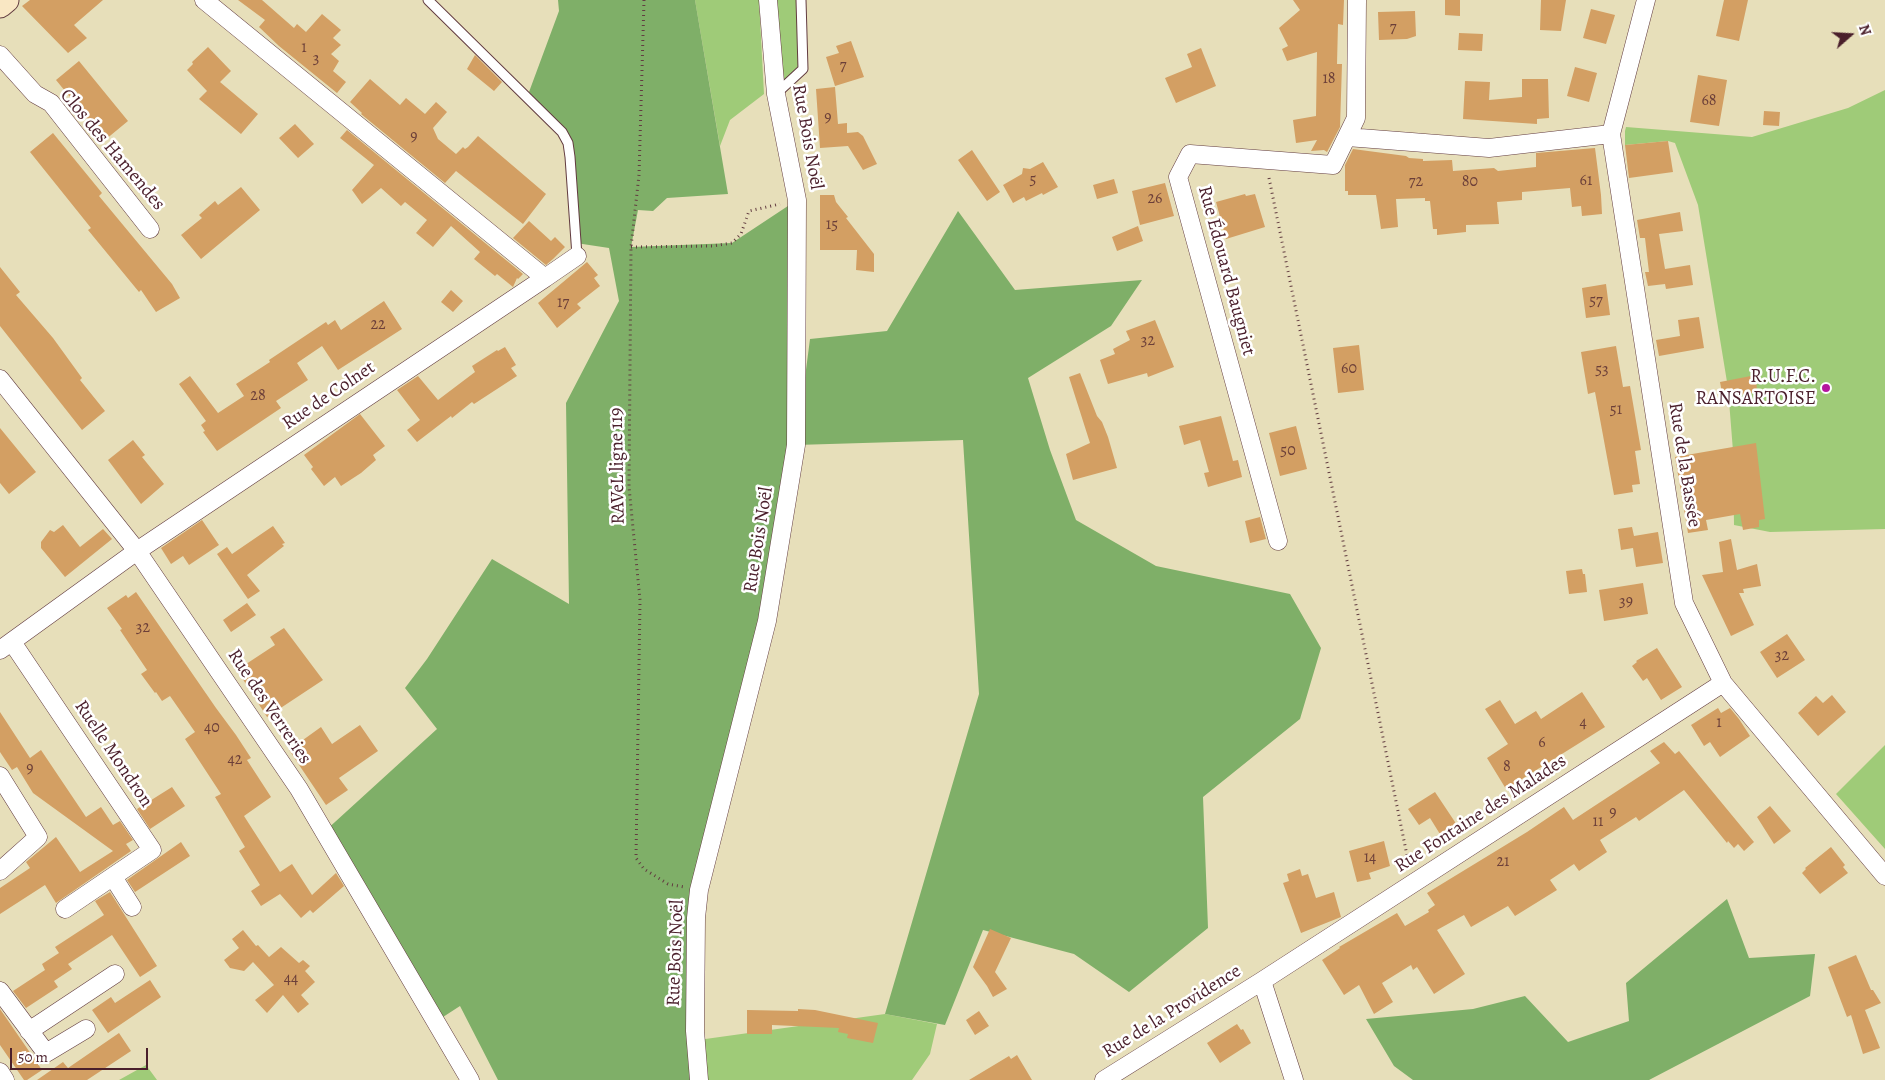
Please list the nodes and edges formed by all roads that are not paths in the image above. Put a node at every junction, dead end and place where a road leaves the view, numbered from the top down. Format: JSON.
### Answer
{"nodes":[{"id":1,"x":6,"y":0,"type":"edge"},
{"id":2,"x":204,"y":0,"type":"edge"},
{"id":3,"x":428,"y":0,"type":"edge"},
{"id":4,"x":768,"y":0,"type":"edge"},
{"id":5,"x":801,"y":0,"type":"edge"},
{"id":6,"x":1357,"y":0,"type":"edge"},
{"id":7,"x":1646,"y":0,"type":"edge"},
{"id":8,"x":0,"y":5,"type":"edge"},
{"id":9,"x":0,"y":55,"type":"edge"},
{"id":10,"x":776,"y":94,"type":"junction"},
{"id":11,"x":1611,"y":134,"type":"junction"},
{"id":12,"x":1347,"y":137,"type":"junction"},
{"id":13,"x":150,"y":229,"type":"dead end"},
{"id":14,"x":577,"y":256,"type":"joint"},
{"id":15,"x":545,"y":278,"type":"junction"},
{"id":16,"x":0,"y":379,"type":"edge"},
{"id":17,"x":1278,"y":540,"type":"dead end"},
{"id":18,"x":137,"y":551,"type":"junction"},
{"id":19,"x":6,"y":646,"type":"edge"},
{"id":20,"x":1723,"y":683,"type":"junction"},
{"id":21,"x":0,"y":776,"type":"edge"},
{"id":22,"x":0,"y":870,"type":"edge"},
{"id":23,"x":1885,"y":876,"type":"edge"},
{"id":24,"x":113,"y":877,"type":"junction"},
{"id":25,"x":132,"y":907,"type":"dead end"},
{"id":26,"x":66,"y":909,"type":"dead end"},
{"id":27,"x":115,"y":974,"type":"dead end"},
{"id":28,"x":1262,"y":981,"type":"junction"},
{"id":29,"x":0,"y":992,"type":"edge"},
{"id":30,"x":86,"y":1029,"type":"dead end"},
{"id":31,"x":29,"y":1030,"type":"junction"},
{"id":32,"x":0,"y":1072,"type":"edge"},
{"id":33,"x":5,"y":1080,"type":"edge"},
{"id":34,"x":470,"y":1080,"type":"edge"},
{"id":35,"x":699,"y":1080,"type":"edge"},
{"id":36,"x":1104,"y":1080,"type":"edge"},
{"id":37,"x":1294,"y":1080,"type":"edge"}],
"edges":[{"from":1,"to":8,"type":"main road"},
{"from":2,"to":15,"type":"street"},
{"from":3,"to":14,"type":"lane"},
{"from":4,"to":10,"type":"street","name":"Rue Bois Noël"},
{"from":5,"to":10,"type":"lane"},
{"from":6,"to":12,"type":"street","name":"Rue Édouard Baugniet"},
{"from":7,"to":11,"type":"street","name":"Rue de la Bassée"},
{"from":9,"to":13,"type":"street","name":"Clos des Hamendes"},
{"from":10,"to":35,"type":"street","name":"Rue Bois Noël"},
{"from":11,"to":12,"type":"street"},
{"from":11,"to":20,"type":"street","name":"Rue de la Bassée"},
{"from":12,"to":17,"type":"street","name":"Rue Édouard Baugniet"},
{"from":14,"to":15,"type":"street","name":"Rue de Colnet"},
{"from":15,"to":18,"type":"street","name":"Rue de Colnet"},
{"from":16,"to":18,"type":"street","name":"Rue des Verreries"},
{"from":18,"to":19,"type":"street","name":"Ruelle Mondron"},
{"from":18,"to":34,"type":"street","name":"Rue des Verreries"},
{"from":19,"to":24,"type":"street","name":"Ruelle Mondron"},
{"from":20,"to":23,"type":"street","name":"Rue de la Bassée"},
{"from":20,"to":28,"type":"street","name":"Rue Fontaine des Malades"},
{"from":21,"to":22,"type":"street"},
{"from":24,"to":25,"type":"street"},
{"from":24,"to":26,"type":"street","name":"Ruelle Mondron"},
{"from":27,"to":31,"type":"street"},
{"from":28,"to":36,"type":"street","name":"Rue de la Providence"},
{"from":28,"to":37,"type":"street"},
{"from":29,"to":31,"type":"street"},
{"from":30,"to":31,"type":"street"},
{"from":32,"to":33,"type":"street"}]}
